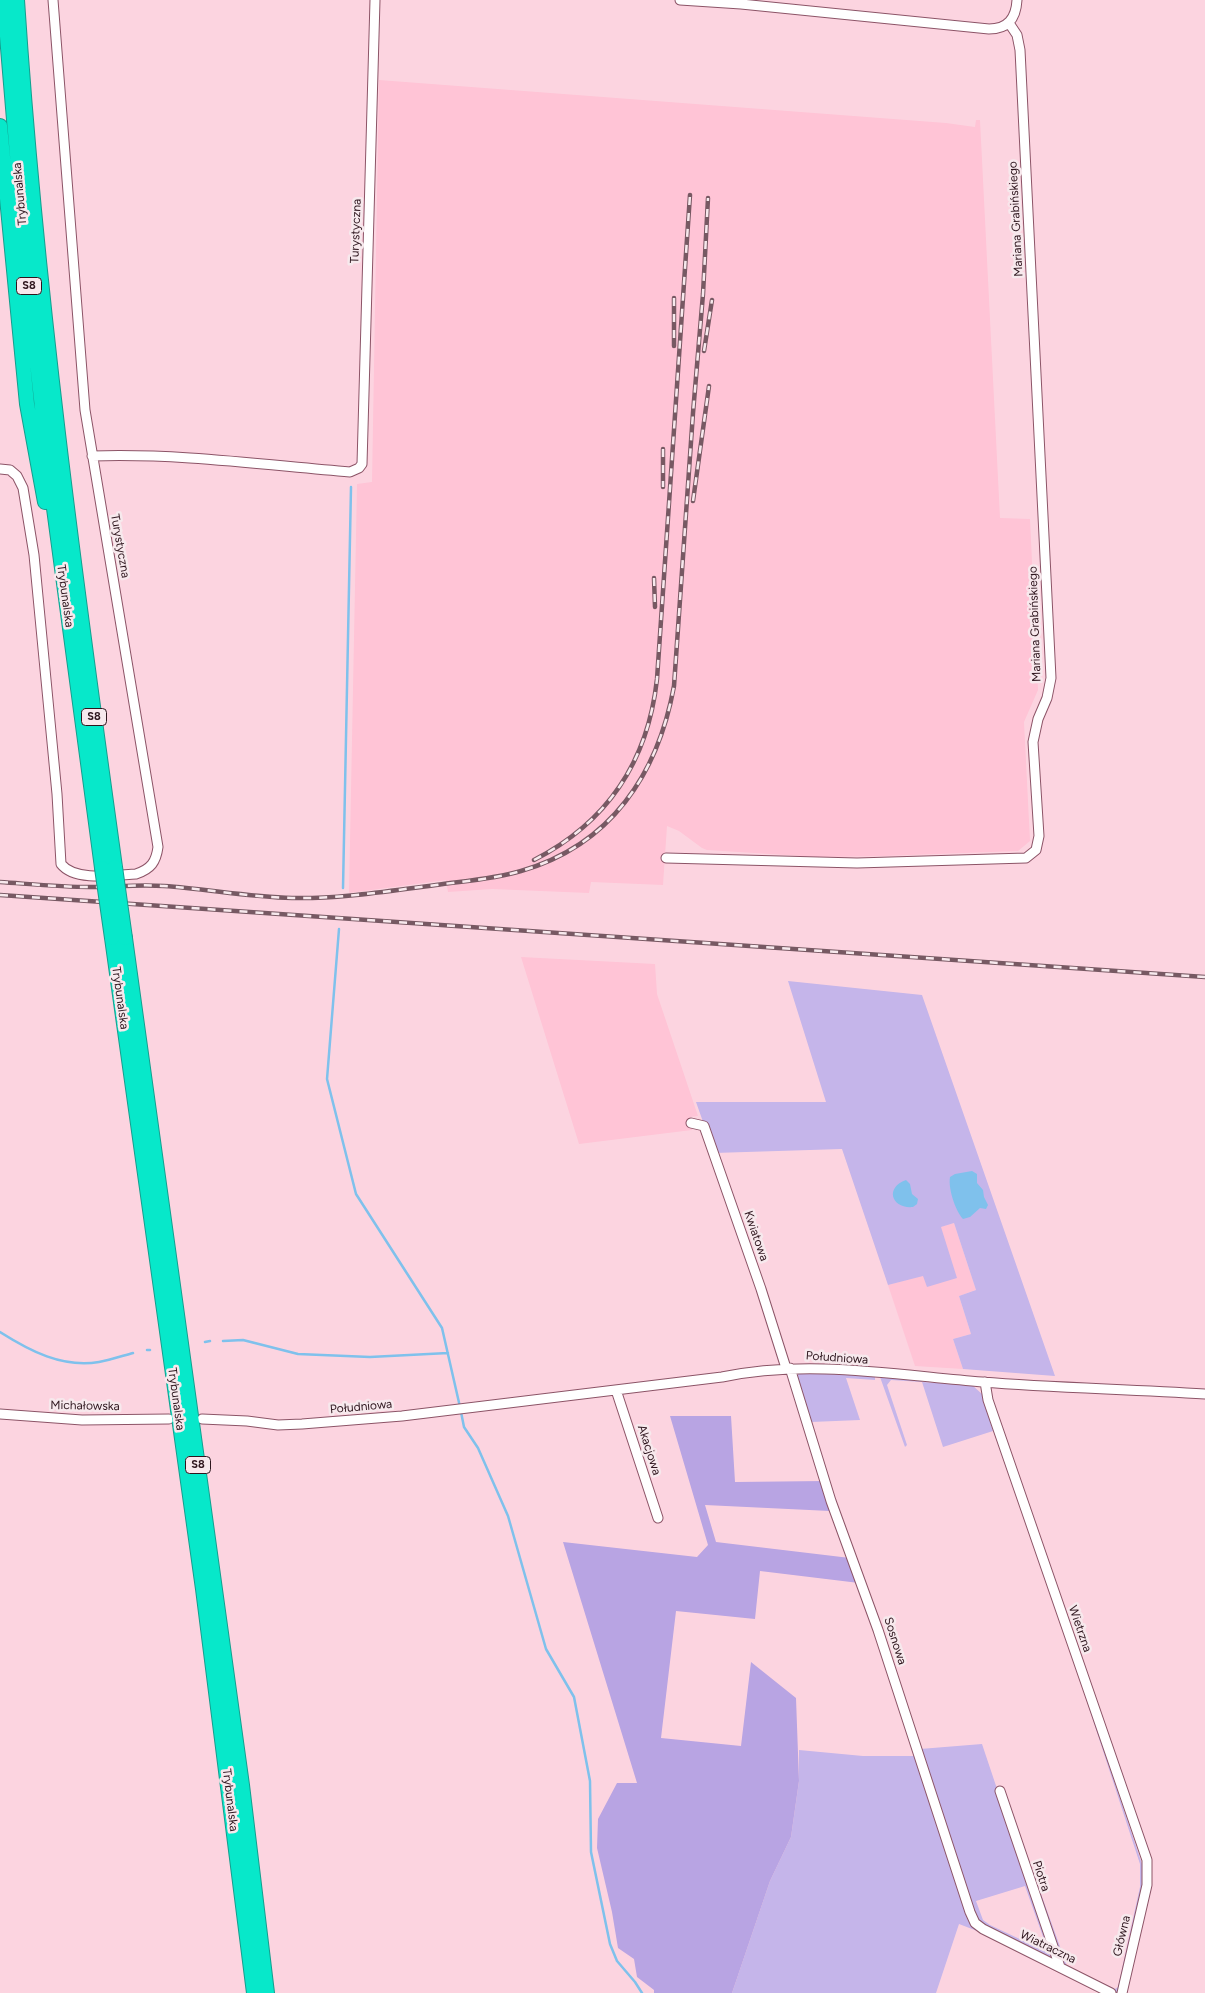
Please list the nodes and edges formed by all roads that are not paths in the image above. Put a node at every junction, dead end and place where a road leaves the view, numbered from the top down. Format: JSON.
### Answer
{"nodes":[{"id":1,"x":4,"y":0,"type":"edge"},
{"id":2,"x":17,"y":0,"type":"edge"},
{"id":3,"x":53,"y":0,"type":"edge"},
{"id":4,"x":375,"y":0,"type":"edge"},
{"id":5,"x":680,"y":0,"type":"edge"},
{"id":6,"x":1016,"y":0,"type":"edge"},
{"id":7,"x":1009,"y":23,"type":"junction"},
{"id":8,"x":0,"y":126,"type":"edge"},
{"id":9,"x":0,"y":180,"type":"edge"},
{"id":10,"x":6,"y":198,"type":"junction"},
{"id":11,"x":92,"y":456,"type":"junction"},
{"id":12,"x":0,"y":469,"type":"edge"},
{"id":13,"x":61,"y":570,"type":"junction"},
{"id":14,"x":666,"y":858,"type":"dead end"},
{"id":15,"x":108,"y":868,"type":"junction"},
{"id":16,"x":118,"y":938,"type":"junction"},
{"id":17,"x":690,"y":1123,"type":"dead end"},
{"id":18,"x":788,"y":1368,"type":"junction"},
{"id":19,"x":985,"y":1382,"type":"junction"},
{"id":20,"x":616,"y":1390,"type":"junction"},
{"id":21,"x":1205,"y":1394,"type":"edge"},
{"id":22,"x":0,"y":1414,"type":"edge"},
{"id":23,"x":169,"y":1419,"type":"dead end"},
{"id":24,"x":202,"y":1419,"type":"dead end"},
{"id":25,"x":658,"y":1518,"type":"dead end"},
{"id":26,"x":1000,"y":1791,"type":"dead end"},
{"id":27,"x":1147,"y":1885,"type":"joint"},
{"id":28,"x":975,"y":1923,"type":"joint"},
{"id":29,"x":1060,"y":1967,"type":"junction"},
{"id":30,"x":254,"y":1993,"type":"edge"},
{"id":31,"x":268,"y":1993,"type":"edge"},
{"id":32,"x":1111,"y":1993,"type":"edge"},
{"id":33,"x":1122,"y":1993,"type":"edge"}],
"edges":[{"from":1,"to":13,"type":"highway","name":"Trybunalska","number":"S8"},
{"from":2,"to":15,"type":"highway","name":"Trybunalska","number":"S8"},
{"from":3,"to":11,"type":"street"},
{"from":4,"to":11,"type":"street","name":"Turystyczna"},
{"from":5,"to":7,"type":"street"},
{"from":6,"to":7,"type":"street"},
{"from":7,"to":14,"type":"street","name":"Mariana Grabińskiego"},
{"from":8,"to":10,"type":"highway"},
{"from":9,"to":10,"type":"highway"},
{"from":10,"to":13,"type":"highway"},
{"from":11,"to":12,"type":"street","name":"Turystyczna"},
{"from":13,"to":15,"type":"highway","name":"Trybunalska","number":"S8"},
{"from":15,"to":16,"type":"highway","name":"Trybunalska","number":"S8","bridge":true},
{"from":16,"to":30,"type":"highway","name":"Trybunalska","number":"S8"},
{"from":16,"to":31,"type":"highway","name":"Trybunalska","number":"S8"},
{"from":17,"to":18,"type":"street","name":"Kwiatowa"},
{"from":18,"to":19,"type":"street","name":"Południowa"},
{"from":18,"to":20,"type":"street","name":"Południowa"},
{"from":18,"to":28,"type":"street","name":"Sosnowa"},
{"from":19,"to":21,"type":"street","name":"Południowa"},
{"from":19,"to":27,"type":"street","name":"Wietrzna"},
{"from":20,"to":24,"type":"street","name":"Południowa"},
{"from":20,"to":25,"type":"street","name":"Akacjowa"},
{"from":22,"to":23,"type":"street","name":"Michałowska"},
{"from":26,"to":29,"type":"street","name":"Piotra"},
{"from":27,"to":33,"type":"street","name":"Główna"},
{"from":28,"to":29,"type":"street","name":"Wiatraczna"},
{"from":29,"to":32,"type":"street","name":"Wiatraczna"}]}
